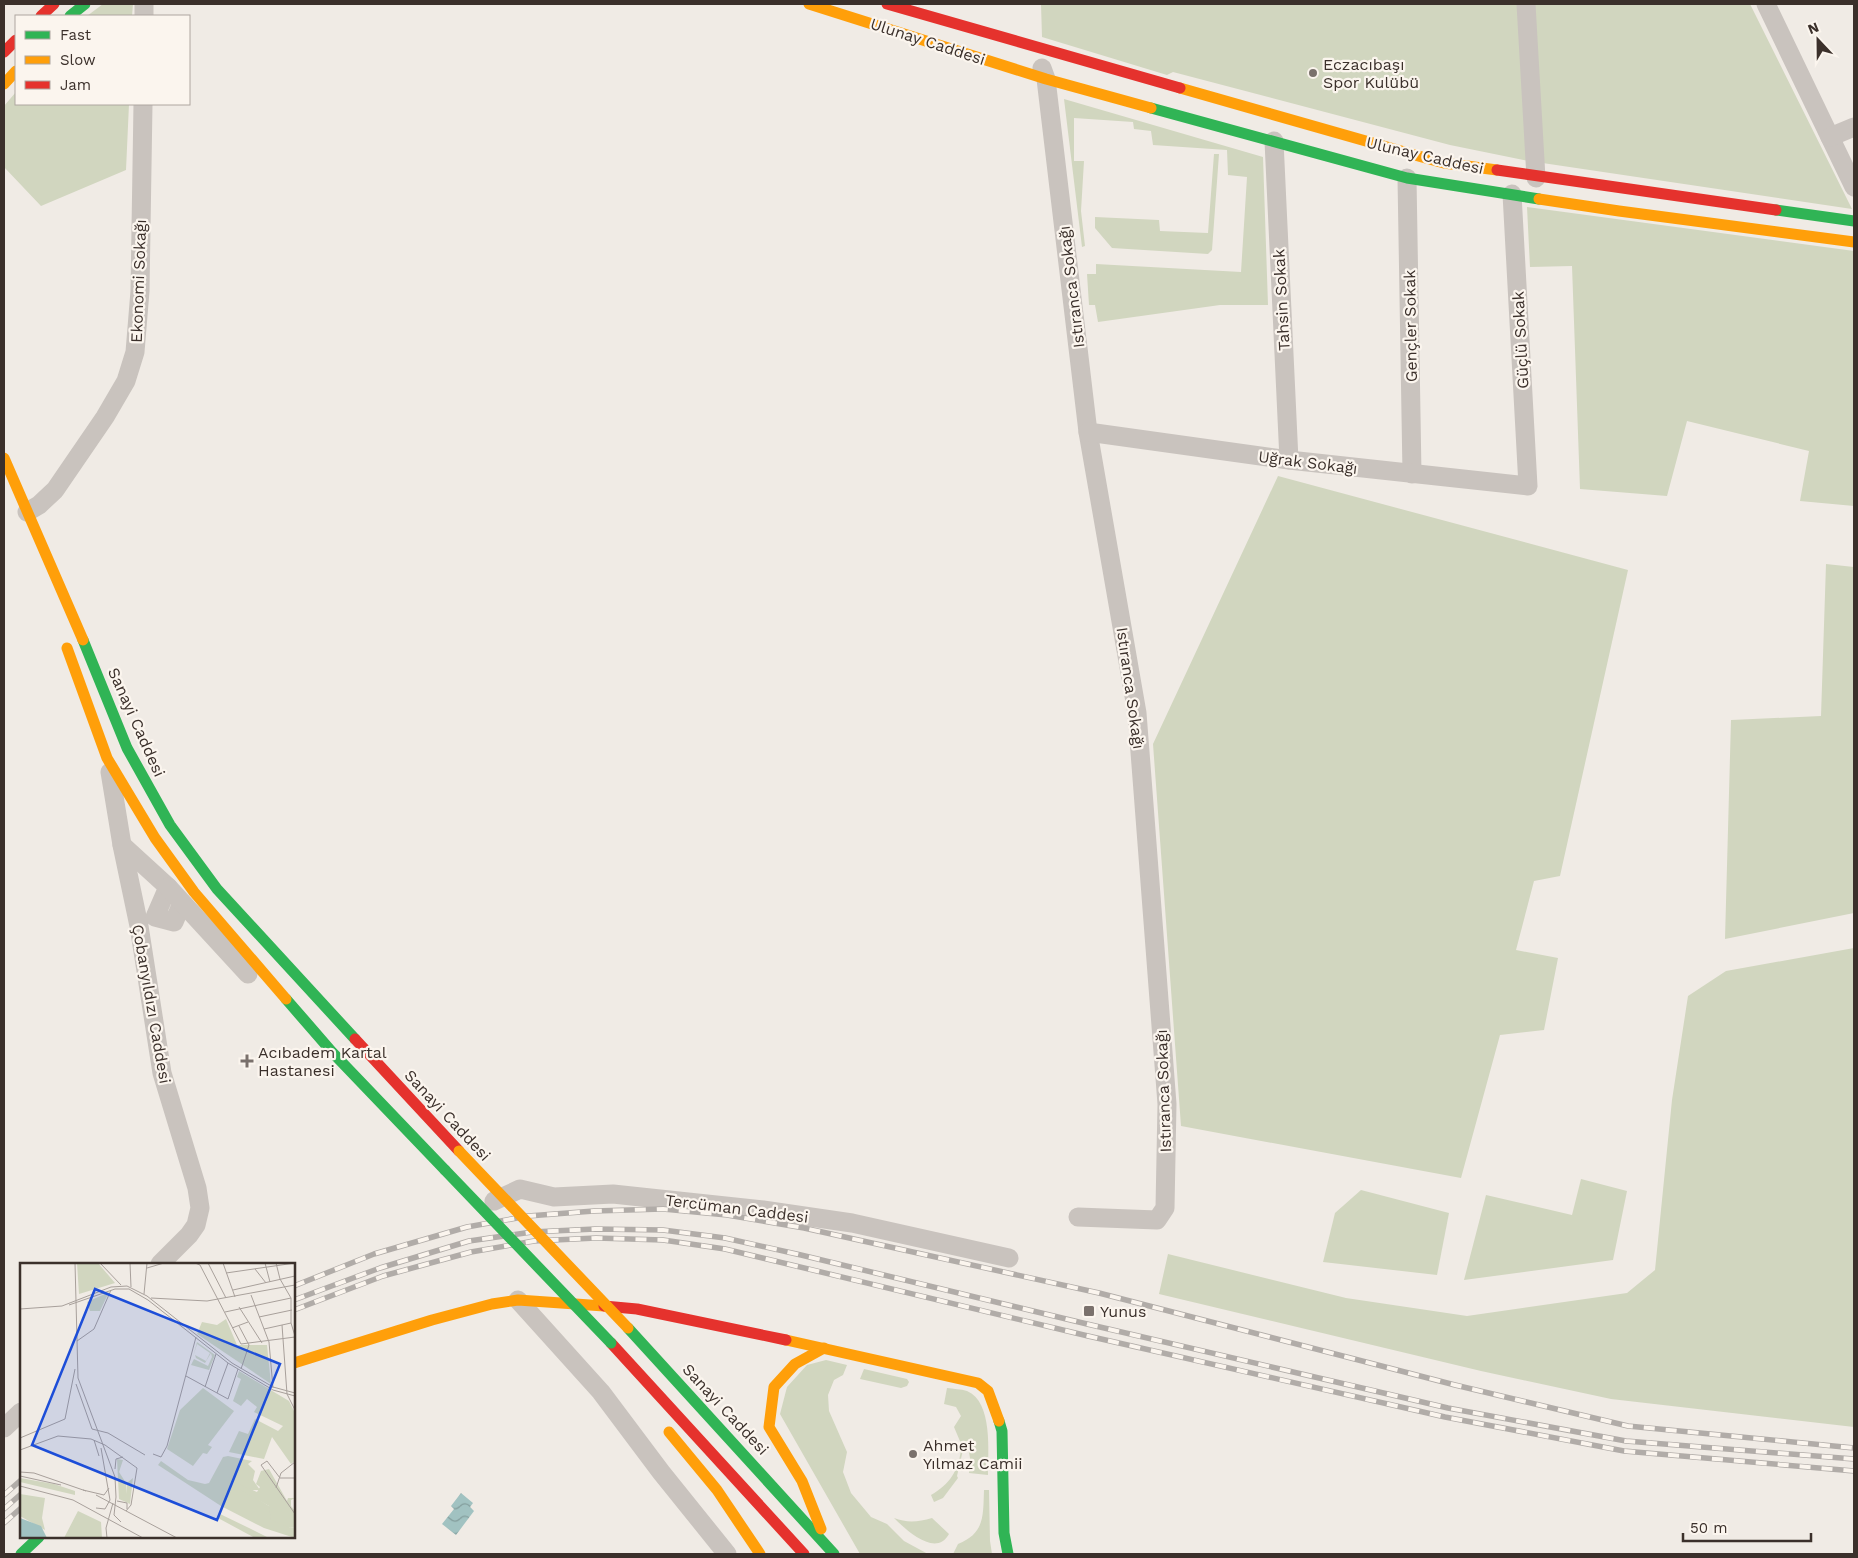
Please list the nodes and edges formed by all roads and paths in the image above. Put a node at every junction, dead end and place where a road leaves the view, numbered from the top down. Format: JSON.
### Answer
{"nodes":[{"id":1,"x":54,"y":4,"type":"edge"},
{"id":2,"x":85,"y":4,"type":"edge"},
{"id":3,"x":809,"y":4,"type":"edge"},
{"id":4,"x":887,"y":4,"type":"edge"},
{"id":5,"x":1526,"y":4,"type":"edge"},
{"id":6,"x":1766,"y":4,"type":"edge"},
{"id":7,"x":42,"y":15,"type":"edge"},
{"id":8,"x":71,"y":15,"type":"edge"},
{"id":9,"x":15,"y":41,"type":"edge"},
{"id":10,"x":1036,"y":48,"type":"junction"},
{"id":11,"x":4,"y":52,"type":"edge"},
{"id":12,"x":15,"y":72,"type":"edge"},
{"id":13,"x":1046,"y":79,"type":"junction"},
{"id":14,"x":4,"y":84,"type":"edge"},
{"id":15,"x":142,"y":105,"type":"edge"},
{"id":16,"x":1854,"y":126,"type":"edge"},
{"id":17,"x":1830,"y":137,"type":"junction"},
{"id":18,"x":1274,"y":141,"type":"junction"},
{"id":19,"x":1407,"y":178,"type":"junction"},
{"id":20,"x":1536,"y":178,"type":"junction"},
{"id":21,"x":1854,"y":187,"type":"edge"},
{"id":22,"x":1512,"y":194,"type":"junction"},
{"id":23,"x":1854,"y":221,"type":"edge"},
{"id":24,"x":1854,"y":242,"type":"edge"},
{"id":25,"x":1088,"y":432,"type":"junction"},
{"id":26,"x":4,"y":458,"type":"edge"},
{"id":27,"x":1289,"y":460,"type":"junction"},
{"id":28,"x":1412,"y":474,"type":"junction"},
{"id":29,"x":1528,"y":486,"type":"joint"},
{"id":30,"x":27,"y":512,"type":"junction"},
{"id":31,"x":44,"y":550,"type":"junction"},
{"id":32,"x":51,"y":594,"type":"dead end"},
{"id":33,"x":64,"y":639,"type":"dead end"},
{"id":34,"x":108,"y":758,"type":"junction"},
{"id":35,"x":144,"y":780,"type":"junction"},
{"id":36,"x":127,"y":792,"type":"junction"},
{"id":37,"x":121,"y":837,"type":"junction"},
{"id":38,"x":168,"y":887,"type":"junction"},
{"id":39,"x":182,"y":903,"type":"junction"},
{"id":40,"x":1078,"y":1217,"type":"dead end"},
{"id":41,"x":1009,"y":1258,"type":"dead end"},
{"id":42,"x":161,"y":1263,"type":"edge"},
{"id":43,"x":518,"y":1300,"type":"junction"},
{"id":44,"x":611,"y":1343,"type":"junction"},
{"id":45,"x":824,"y":1348,"type":"junction"},
{"id":46,"x":295,"y":1363,"type":"edge"},
{"id":47,"x":637,"y":1388,"type":"dead end"},
{"id":48,"x":20,"y":1413,"type":"edge"},
{"id":49,"x":664,"y":1425,"type":"dead end"},
{"id":50,"x":4,"y":1428,"type":"edge"},
{"id":51,"x":39,"y":1538,"type":"edge"},
{"id":52,"x":831,"y":1550,"type":"edge"},
{"id":53,"x":21,"y":1554,"type":"edge"},
{"id":54,"x":727,"y":1554,"type":"edge"},
{"id":55,"x":760,"y":1554,"type":"edge"},
{"id":56,"x":804,"y":1554,"type":"edge"},
{"id":57,"x":1008,"y":1554,"type":"edge"}],
"edges":[{"from":1,"to":7,"type":"main road"},
{"from":2,"to":8,"type":"main road"},
{"from":3,"to":13,"type":"main road","name":"Ulunay Caddesi"},
{"from":4,"to":10,"type":"main road","name":"Ulunay Caddesi"},
{"from":5,"to":20,"type":"street"},
{"from":6,"to":17,"type":"street"},
{"from":9,"to":11,"type":"main road"},
{"from":10,"to":13,"type":"street"},
{"from":10,"to":20,"type":"main road","name":"Ulunay Caddesi"},
{"from":12,"to":14,"type":"main road"},
{"from":13,"to":18,"type":"main road","name":"Ulunay Caddesi"},
{"from":13,"to":25,"type":"street","name":"Istıranca Sokağı"},
{"from":15,"to":30,"type":"street","name":"Ekonomi Sokağı"},
{"from":16,"to":17,"type":"street"},
{"from":17,"to":21,"type":"street"},
{"from":18,"to":19,"type":"main road","name":"Ulunay Caddesi"},
{"from":18,"to":27,"type":"street","name":"Tahsin Sokak"},
{"from":19,"to":22,"type":"main road","name":"Ulunay Caddesi"},
{"from":19,"to":28,"type":"street","name":"Gençler Sokak"},
{"from":20,"to":23,"type":"main road","name":"Ulunay Caddesi"},
{"from":22,"to":24,"type":"main road","name":"Ulunay Caddesi"},
{"from":22,"to":29,"type":"street","name":"Güçlü Sokak"},
{"from":25,"to":27,"type":"street","name":"Uğrak Sokağı"},
{"from":25,"to":40,"type":"street","name":"Istıranca Sokağı"},
{"from":26,"to":30,"type":"main road","name":"Sanayi Caddesi"},
{"from":27,"to":28,"type":"street","name":"Uğrak Sokağı"},
{"from":28,"to":29,"type":"street","name":"Uğrak Sokağı"},
{"from":30,"to":31,"type":"main road","name":"Sanayi Caddesi"},
{"from":31,"to":32,"type":"main road","name":"Sanayi Caddesi"},
{"from":31,"to":35,"type":"main road","name":"Sanayi Caddesi"},
{"from":33,"to":34,"type":"main road"},
{"from":34,"to":36,"type":"main road"},
{"from":34,"to":37,"type":"street","name":"Çobanyıldızı Caddesi"},
{"from":35,"to":36,"type":"street"},
{"from":35,"to":52,"type":"main road","name":"Sanayi Caddesi","bridge":true},
{"from":36,"to":37,"type":"street"},
{"from":36,"to":44,"type":"main road","bridge":true},
{"from":37,"to":38,"type":"street"},
{"from":37,"to":42,"type":"street","name":"Çobanyıldızı Caddesi"},
{"from":38,"to":39,"type":"street"},
{"from":38,"to":39,"type":"street"},
{"from":39,"to":41,"type":"street","name":"Tercüman Caddesi"},
{"from":43,"to":45,"type":"main road"},
{"from":43,"to":46,"type":"main road"},
{"from":43,"to":54,"type":"street"},
{"from":44,"to":47,"type":"main road"},
{"from":44,"to":56,"type":"main road"},
{"from":45,"to":52,"type":"main road"},
{"from":45,"to":57,"type":"main road"},
{"from":48,"to":50,"type":"street"},
{"from":49,"to":55,"type":"main road"},
{"from":51,"to":53,"type":"main road"}]}
